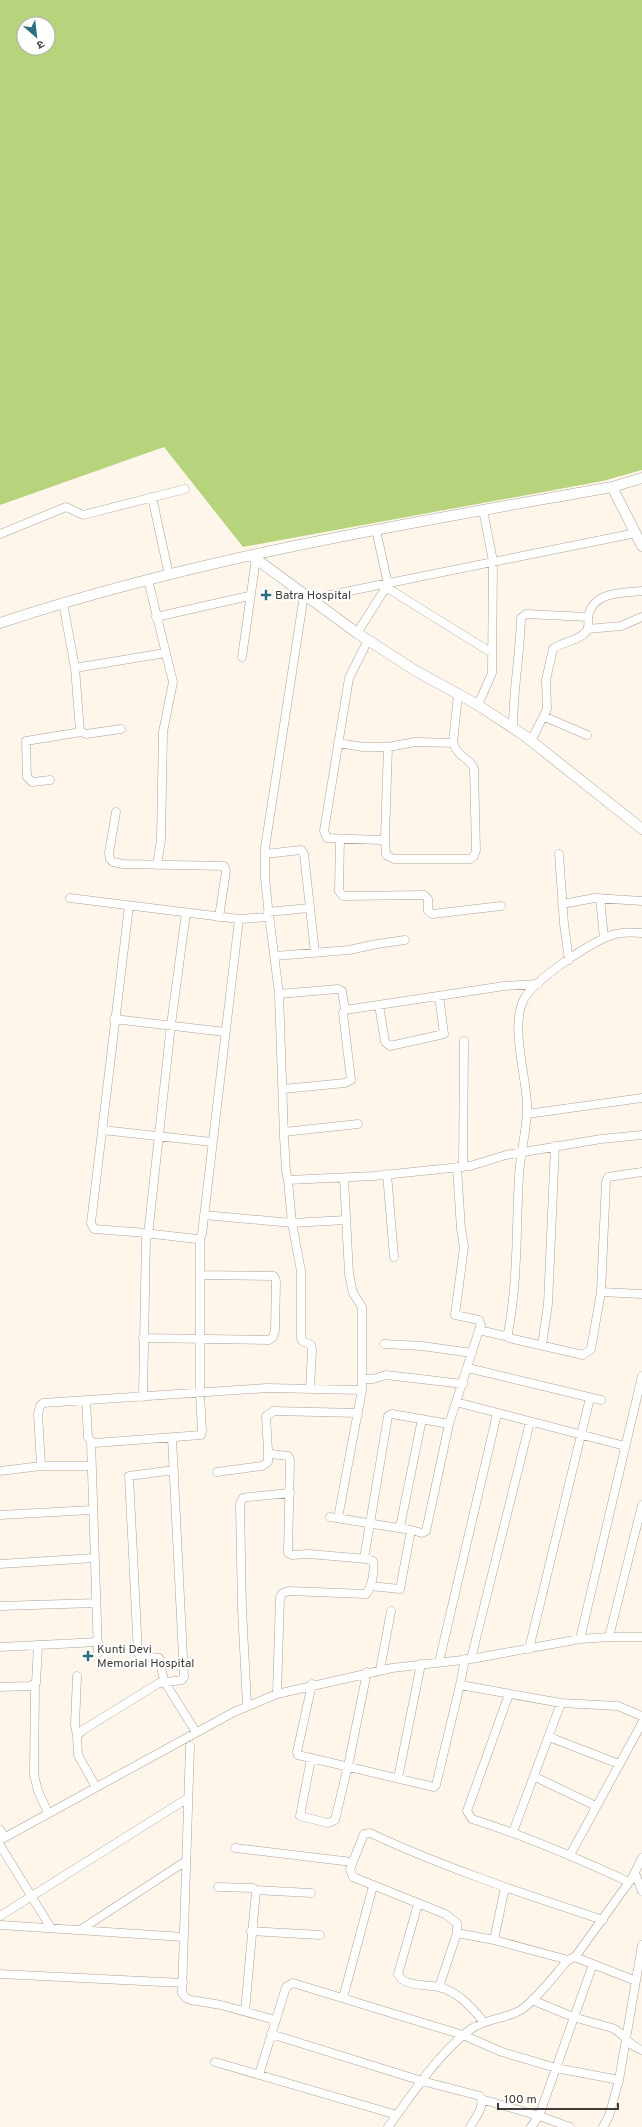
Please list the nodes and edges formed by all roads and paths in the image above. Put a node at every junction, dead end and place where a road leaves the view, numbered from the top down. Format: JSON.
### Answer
{"nodes":[{"id":1,"x":642,"y":478,"type":"edge"},
{"id":2,"x":612,"y":487,"type":"junction"},
{"id":3,"x":185,"y":489,"type":"dead end"},
{"id":4,"x":152,"y":497,"type":"junction"},
{"id":5,"x":483,"y":510,"type":"junction"},
{"id":6,"x":376,"y":530,"type":"junction"},
{"id":7,"x":636,"y":533,"type":"junction"},
{"id":8,"x":0,"y":534,"type":"edge"},
{"id":9,"x":642,"y":546,"type":"edge"},
{"id":10,"x":254,"y":557,"type":"junction"},
{"id":11,"x":493,"y":561,"type":"junction"},
{"id":12,"x":169,"y":575,"type":"junction"},
{"id":13,"x":148,"y":580,"type":"junction"},
{"id":14,"x":388,"y":585,"type":"junction"},
{"id":15,"x":642,"y":591,"type":"edge"},
{"id":16,"x":249,"y":596,"type":"junction"},
{"id":17,"x":307,"y":597,"type":"junction"},
{"id":18,"x":63,"y":603,"type":"junction"},
{"id":19,"x":156,"y":617,"type":"junction"},
{"id":20,"x":588,"y":617,"type":"junction"},
{"id":21,"x":642,"y":617,"type":"edge"},
{"id":22,"x":0,"y":623,"type":"edge"},
{"id":23,"x":588,"y":629,"type":"junction"},
{"id":24,"x":357,"y":633,"type":"junction"},
{"id":25,"x":368,"y":640,"type":"junction"},
{"id":26,"x":165,"y":653,"type":"junction"},
{"id":27,"x":492,"y":653,"type":"junction"},
{"id":28,"x":242,"y":657,"type":"dead end"},
{"id":29,"x":75,"y":668,"type":"junction"},
{"id":30,"x":458,"y":694,"type":"junction"},
{"id":31,"x":478,"y":705,"type":"junction"},
{"id":32,"x":545,"y":717,"type":"junction"},
{"id":33,"x":513,"y":728,"type":"junction"},
{"id":34,"x":121,"y":729,"type":"dead end"},
{"id":35,"x":81,"y":732,"type":"junction"},
{"id":36,"x":587,"y":735,"type":"dead end"},
{"id":37,"x":531,"y":741,"type":"junction"},
{"id":38,"x":453,"y":742,"type":"junction"},
{"id":39,"x":338,"y":743,"type":"junction"},
{"id":40,"x":388,"y":747,"type":"junction"},
{"id":41,"x":50,"y":780,"type":"dead end"},
{"id":42,"x":116,"y":812,"type":"dead end"},
{"id":43,"x":642,"y":829,"type":"edge"},
{"id":44,"x":340,"y":838,"type":"junction"},
{"id":45,"x":385,"y":838,"type":"junction"},
{"id":46,"x":265,"y":854,"type":"junction"},
{"id":47,"x":559,"y":854,"type":"dead end"},
{"id":48,"x":157,"y":865,"type":"junction"},
{"id":49,"x":70,"y":898,"type":"dead end"},
{"id":50,"x":600,"y":898,"type":"junction"},
{"id":51,"x":642,"y":901,"type":"edge"},
{"id":52,"x":562,"y":904,"type":"junction"},
{"id":53,"x":129,"y":906,"type":"junction"},
{"id":54,"x":501,"y":906,"type":"dead end"},
{"id":55,"x":309,"y":908,"type":"junction"},
{"id":56,"x":186,"y":913,"type":"junction"},
{"id":57,"x":268,"y":914,"type":"junction"},
{"id":58,"x":219,"y":917,"type":"junction"},
{"id":59,"x":239,"y":919,"type":"junction"},
{"id":60,"x":642,"y":933,"type":"edge"},
{"id":61,"x":604,"y":938,"type":"junction"},
{"id":62,"x":405,"y":940,"type":"dead end"},
{"id":63,"x":315,"y":953,"type":"junction"},
{"id":64,"x":275,"y":956,"type":"junction"},
{"id":65,"x":569,"y":960,"type":"junction"},
{"id":66,"x":538,"y":984,"type":"junction"},
{"id":67,"x":279,"y":994,"type":"junction"},
{"id":68,"x":439,"y":996,"type":"junction"},
{"id":69,"x":379,"y":1005,"type":"junction"},
{"id":70,"x":345,"y":1010,"type":"junction"},
{"id":71,"x":114,"y":1019,"type":"junction"},
{"id":72,"x":171,"y":1026,"type":"junction"},
{"id":73,"x":225,"y":1032,"type":"junction"},
{"id":74,"x":464,"y":1041,"type":"dead end"},
{"id":75,"x":283,"y":1089,"type":"junction"},
{"id":76,"x":642,"y":1098,"type":"edge"},
{"id":77,"x":527,"y":1114,"type":"junction"},
{"id":78,"x":358,"y":1124,"type":"dead end"},
{"id":79,"x":102,"y":1130,"type":"junction"},
{"id":80,"x":284,"y":1132,"type":"junction"},
{"id":81,"x":642,"y":1135,"type":"edge"},
{"id":82,"x":158,"y":1137,"type":"junction"},
{"id":83,"x":212,"y":1142,"type":"junction"},
{"id":84,"x":555,"y":1146,"type":"junction"},
{"id":85,"x":521,"y":1152,"type":"junction"},
{"id":86,"x":460,"y":1167,"type":"junction"},
{"id":87,"x":642,"y":1172,"type":"edge"},
{"id":88,"x":387,"y":1174,"type":"junction"},
{"id":89,"x":344,"y":1178,"type":"junction"},
{"id":90,"x":288,"y":1180,"type":"junction"},
{"id":91,"x":204,"y":1215,"type":"junction"},
{"id":92,"x":346,"y":1220,"type":"junction"},
{"id":93,"x":292,"y":1223,"type":"junction"},
{"id":94,"x":147,"y":1234,"type":"junction"},
{"id":95,"x":200,"y":1238,"type":"junction"},
{"id":96,"x":394,"y":1257,"type":"dead end"},
{"id":97,"x":200,"y":1275,"type":"junction"},
{"id":98,"x":601,"y":1292,"type":"junction"},
{"id":99,"x":642,"y":1294,"type":"edge"},
{"id":100,"x":479,"y":1330,"type":"junction"},
{"id":101,"x":509,"y":1337,"type":"junction"},
{"id":102,"x":143,"y":1338,"type":"junction"},
{"id":103,"x":200,"y":1338,"type":"junction"},
{"id":104,"x":384,"y":1344,"type":"dead end"},
{"id":105,"x":542,"y":1345,"type":"junction"},
{"id":106,"x":472,"y":1353,"type":"junction"},
{"id":107,"x":468,"y":1368,"type":"junction"},
{"id":108,"x":642,"y":1376,"type":"edge"},
{"id":109,"x":362,"y":1379,"type":"junction"},
{"id":110,"x":463,"y":1384,"type":"junction"},
{"id":111,"x":310,"y":1389,"type":"junction"},
{"id":112,"x":362,"y":1390,"type":"junction"},
{"id":113,"x":200,"y":1393,"type":"junction"},
{"id":114,"x":143,"y":1397,"type":"junction"},
{"id":115,"x":590,"y":1398,"type":"junction"},
{"id":116,"x":601,"y":1400,"type":"dead end"},
{"id":117,"x":86,"y":1401,"type":"junction"},
{"id":118,"x":456,"y":1402,"type":"junction"},
{"id":119,"x":639,"y":1407,"type":"edge"},
{"id":120,"x":358,"y":1413,"type":"junction"},
{"id":121,"x":497,"y":1414,"type":"junction"},
{"id":122,"x":422,"y":1419,"type":"junction"},
{"id":123,"x":530,"y":1422,"type":"junction"},
{"id":124,"x":449,"y":1424,"type":"junction"},
{"id":125,"x":581,"y":1433,"type":"junction"},
{"id":126,"x":172,"y":1438,"type":"junction"},
{"id":127,"x":91,"y":1441,"type":"junction"},
{"id":128,"x":625,"y":1446,"type":"junction"},
{"id":129,"x":268,"y":1451,"type":"junction"},
{"id":130,"x":41,"y":1466,"type":"junction"},
{"id":131,"x":91,"y":1466,"type":"junction"},
{"id":132,"x":174,"y":1470,"type":"junction"},
{"id":133,"x":0,"y":1471,"type":"edge"},
{"id":134,"x":217,"y":1472,"type":"dead end"},
{"id":135,"x":290,"y":1493,"type":"junction"},
{"id":136,"x":642,"y":1505,"type":"edge"},
{"id":137,"x":92,"y":1510,"type":"junction"},
{"id":138,"x":0,"y":1515,"type":"edge"},
{"id":139,"x":330,"y":1517,"type":"dead end"},
{"id":140,"x":338,"y":1518,"type":"junction"},
{"id":141,"x":370,"y":1523,"type":"junction"},
{"id":142,"x":400,"y":1527,"type":"junction"},
{"id":143,"x":411,"y":1530,"type":"junction"},
{"id":144,"x":94,"y":1558,"type":"junction"},
{"id":145,"x":364,"y":1559,"type":"junction"},
{"id":146,"x":0,"y":1564,"type":"edge"},
{"id":147,"x":370,"y":1586,"type":"junction"},
{"id":148,"x":96,"y":1603,"type":"junction"},
{"id":149,"x":0,"y":1606,"type":"edge"},
{"id":150,"x":391,"y":1611,"type":"dead end"},
{"id":151,"x":609,"y":1637,"type":"junction"},
{"id":152,"x":642,"y":1637,"type":"edge"},
{"id":153,"x":580,"y":1639,"type":"junction"},
{"id":154,"x":98,"y":1642,"type":"junction"},
{"id":155,"x":38,"y":1645,"type":"junction"},
{"id":156,"x":0,"y":1647,"type":"edge"},
{"id":157,"x":529,"y":1649,"type":"junction"},
{"id":158,"x":98,"y":1653,"type":"dead end"},
{"id":159,"x":468,"y":1659,"type":"junction"},
{"id":160,"x":439,"y":1662,"type":"junction"},
{"id":161,"x":421,"y":1664,"type":"junction"},
{"id":162,"x":380,"y":1670,"type":"junction"},
{"id":163,"x":367,"y":1672,"type":"junction"},
{"id":164,"x":77,"y":1676,"type":"dead end"},
{"id":165,"x":164,"y":1681,"type":"junction"},
{"id":166,"x":35,"y":1684,"type":"junction"},
{"id":167,"x":312,"y":1684,"type":"junction"},
{"id":168,"x":460,"y":1685,"type":"junction"},
{"id":169,"x":0,"y":1687,"type":"edge"},
{"id":170,"x":277,"y":1694,"type":"junction"},
{"id":171,"x":508,"y":1694,"type":"junction"},
{"id":172,"x":561,"y":1703,"type":"junction"},
{"id":173,"x":247,"y":1705,"type":"junction"},
{"id":174,"x":642,"y":1716,"type":"edge"},
{"id":175,"x":642,"y":1723,"type":"edge"},
{"id":176,"x":196,"y":1732,"type":"junction"},
{"id":177,"x":77,"y":1736,"type":"junction"},
{"id":178,"x":549,"y":1737,"type":"junction"},
{"id":179,"x":190,"y":1746,"type":"dead end"},
{"id":180,"x":311,"y":1759,"type":"junction"},
{"id":181,"x":619,"y":1764,"type":"junction"},
{"id":182,"x":348,"y":1766,"type":"junction"},
{"id":183,"x":535,"y":1777,"type":"junction"},
{"id":184,"x":398,"y":1778,"type":"junction"},
{"id":185,"x":96,"y":1787,"type":"junction"},
{"id":186,"x":188,"y":1798,"type":"junction"},
{"id":187,"x":596,"y":1806,"type":"junction"},
{"id":188,"x":48,"y":1813,"type":"junction"},
{"id":189,"x":513,"y":1832,"type":"junction"},
{"id":190,"x":2,"y":1835,"type":"edge"},
{"id":191,"x":0,"y":1845,"type":"edge"},
{"id":192,"x":235,"y":1848,"type":"dead end"},
{"id":193,"x":570,"y":1855,"type":"junction"},
{"id":194,"x":642,"y":1858,"type":"edge"},
{"id":195,"x":186,"y":1861,"type":"junction"},
{"id":196,"x":352,"y":1862,"type":"junction"},
{"id":197,"x":638,"y":1870,"type":"edge"},
{"id":198,"x":629,"y":1882,"type":"junction"},
{"id":199,"x":373,"y":1886,"type":"junction"},
{"id":200,"x":218,"y":1887,"type":"dead end"},
{"id":201,"x":505,"y":1887,"type":"junction"},
{"id":202,"x":255,"y":1890,"type":"junction"},
{"id":203,"x":642,"y":1891,"type":"edge"},
{"id":204,"x":311,"y":1893,"type":"dead end"},
{"id":205,"x":31,"y":1897,"type":"junction"},
{"id":206,"x":418,"y":1904,"type":"junction"},
{"id":207,"x":0,"y":1916,"type":"edge"},
{"id":208,"x":604,"y":1920,"type":"junction"},
{"id":209,"x":0,"y":1925,"type":"edge"},
{"id":210,"x":51,"y":1928,"type":"junction"},
{"id":211,"x":80,"y":1930,"type":"junction"},
{"id":212,"x":252,"y":1931,"type":"junction"},
{"id":213,"x":458,"y":1933,"type":"junction"},
{"id":214,"x":320,"y":1935,"type":"dead end"},
{"id":215,"x":184,"y":1937,"type":"junction"},
{"id":216,"x":494,"y":1940,"type":"junction"},
{"id":217,"x":642,"y":1945,"type":"edge"},
{"id":218,"x":572,"y":1958,"type":"junction"},
{"id":219,"x":593,"y":1964,"type":"junction"},
{"id":220,"x":0,"y":1974,"type":"edge"},
{"id":221,"x":636,"y":1982,"type":"junction"},
{"id":222,"x":183,"y":1983,"type":"junction"},
{"id":223,"x":439,"y":1987,"type":"junction"},
{"id":224,"x":343,"y":1998,"type":"junction"},
{"id":225,"x":532,"y":2000,"type":"junction"},
{"id":226,"x":245,"y":2011,"type":"junction"},
{"id":227,"x":573,"y":2017,"type":"junction"},
{"id":228,"x":275,"y":2020,"type":"junction"},
{"id":229,"x":484,"y":2022,"type":"junction"},
{"id":230,"x":271,"y":2034,"type":"junction"},
{"id":231,"x":463,"y":2035,"type":"junction"},
{"id":232,"x":626,"y":2042,"type":"junction"},
{"id":233,"x":642,"y":2050,"type":"edge"},
{"id":234,"x":215,"y":2062,"type":"dead end"},
{"id":235,"x":556,"y":2068,"type":"junction"},
{"id":236,"x":259,"y":2075,"type":"junction"},
{"id":237,"x":619,"y":2080,"type":"junction"},
{"id":238,"x":422,"y":2081,"type":"junction"},
{"id":239,"x":481,"y":2099,"type":"junction"},
{"id":240,"x":397,"y":2115,"type":"junction"},
{"id":241,"x":539,"y":2116,"type":"junction"},
{"id":242,"x":388,"y":2127,"type":"edge"},
{"id":243,"x":470,"y":2127,"type":"edge"},
{"id":244,"x":532,"y":2127,"type":"edge"},
{"id":245,"x":570,"y":2127,"type":"edge"},
{"id":246,"x":604,"y":2127,"type":"edge"}],
"edges":[{"from":1,"to":2,"type":"street"},
{"from":2,"to":5,"type":"street"},
{"from":2,"to":7,"type":"street"},
{"from":3,"to":4,"type":"street"},
{"from":4,"to":8,"type":"street"},
{"from":4,"to":12,"type":"street"},
{"from":5,"to":6,"type":"street"},
{"from":5,"to":11,"type":"street"},
{"from":6,"to":10,"type":"street"},
{"from":6,"to":14,"type":"street"},
{"from":7,"to":9,"type":"street"},
{"from":7,"to":11,"type":"street"},
{"from":10,"to":12,"type":"street"},
{"from":10,"to":16,"type":"street"},
{"from":10,"to":17,"type":"street"},
{"from":11,"to":14,"type":"street"},
{"from":11,"to":27,"type":"street"},
{"from":12,"to":13,"type":"street"},
{"from":13,"to":18,"type":"street"},
{"from":13,"to":19,"type":"street"},
{"from":14,"to":17,"type":"street"},
{"from":14,"to":24,"type":"street"},
{"from":14,"to":27,"type":"street"},
{"from":15,"to":20,"type":"street"},
{"from":16,"to":19,"type":"street"},
{"from":16,"to":28,"type":"street"},
{"from":17,"to":24,"type":"street"},
{"from":17,"to":46,"type":"street"},
{"from":18,"to":22,"type":"street"},
{"from":18,"to":29,"type":"street"},
{"from":19,"to":26,"type":"street"},
{"from":20,"to":23,"type":"street"},
{"from":20,"to":33,"type":"street"},
{"from":21,"to":23,"type":"street"},
{"from":23,"to":32,"type":"street"},
{"from":24,"to":25,"type":"street"},
{"from":25,"to":30,"type":"street"},
{"from":25,"to":39,"type":"street"},
{"from":26,"to":29,"type":"street"},
{"from":26,"to":48,"type":"street"},
{"from":27,"to":31,"type":"street"},
{"from":29,"to":35,"type":"street"},
{"from":30,"to":31,"type":"street"},
{"from":30,"to":38,"type":"street"},
{"from":31,"to":33,"type":"street"},
{"from":32,"to":36,"type":"street"},
{"from":32,"to":37,"type":"street"},
{"from":33,"to":37,"type":"street"},
{"from":34,"to":35,"type":"street"},
{"from":35,"to":41,"type":"street"},
{"from":37,"to":43,"type":"street"},
{"from":38,"to":40,"type":"street"},
{"from":38,"to":45,"type":"street"},
{"from":39,"to":40,"type":"street"},
{"from":39,"to":44,"type":"street"},
{"from":40,"to":45,"type":"street"},
{"from":42,"to":48,"type":"street"},
{"from":44,"to":45,"type":"street"},
{"from":44,"to":54,"type":"street"},
{"from":46,"to":55,"type":"street"},
{"from":46,"to":57,"type":"street"},
{"from":47,"to":52,"type":"street"},
{"from":48,"to":58,"type":"street"},
{"from":49,"to":53,"type":"street"},
{"from":50,"to":51,"type":"street"},
{"from":50,"to":52,"type":"street"},
{"from":50,"to":61,"type":"street"},
{"from":52,"to":65,"type":"street"},
{"from":53,"to":56,"type":"street"},
{"from":53,"to":71,"type":"street"},
{"from":55,"to":57,"type":"street"},
{"from":55,"to":63,"type":"street"},
{"from":56,"to":58,"type":"street"},
{"from":56,"to":72,"type":"street"},
{"from":57,"to":59,"type":"street"},
{"from":57,"to":64,"type":"street"},
{"from":58,"to":59,"type":"street"},
{"from":59,"to":73,"type":"street"},
{"from":60,"to":61,"type":"street"},
{"from":61,"to":65,"type":"street"},
{"from":62,"to":63,"type":"street"},
{"from":63,"to":64,"type":"street"},
{"from":64,"to":67,"type":"street"},
{"from":65,"to":66,"type":"street"},
{"from":66,"to":68,"type":"street"},
{"from":66,"to":77,"type":"street"},
{"from":67,"to":70,"type":"street"},
{"from":67,"to":75,"type":"street"},
{"from":68,"to":69,"type":"street"},
{"from":68,"to":69,"type":"street"},
{"from":69,"to":70,"type":"street"},
{"from":70,"to":75,"type":"street"},
{"from":71,"to":72,"type":"street"},
{"from":71,"to":79,"type":"street"},
{"from":72,"to":73,"type":"street"},
{"from":72,"to":82,"type":"street"},
{"from":73,"to":83,"type":"street"},
{"from":74,"to":86,"type":"street"},
{"from":75,"to":80,"type":"street"},
{"from":76,"to":77,"type":"street"},
{"from":77,"to":85,"type":"street"},
{"from":78,"to":80,"type":"street"},
{"from":79,"to":82,"type":"street"},
{"from":79,"to":94,"type":"street"},
{"from":80,"to":90,"type":"street"},
{"from":81,"to":84,"type":"street"},
{"from":82,"to":83,"type":"street"},
{"from":82,"to":94,"type":"street"},
{"from":83,"to":91,"type":"street"},
{"from":84,"to":85,"type":"street"},
{"from":84,"to":105,"type":"street"},
{"from":85,"to":86,"type":"street"},
{"from":85,"to":101,"type":"street"},
{"from":86,"to":88,"type":"street"},
{"from":86,"to":100,"type":"street"},
{"from":87,"to":98,"type":"street"},
{"from":88,"to":89,"type":"street"},
{"from":88,"to":96,"type":"street"},
{"from":89,"to":90,"type":"street"},
{"from":89,"to":92,"type":"street"},
{"from":90,"to":93,"type":"street"},
{"from":91,"to":93,"type":"street"},
{"from":91,"to":95,"type":"street"},
{"from":92,"to":93,"type":"street"},
{"from":92,"to":109,"type":"street"},
{"from":93,"to":111,"type":"street"},
{"from":94,"to":95,"type":"street"},
{"from":94,"to":102,"type":"street"},
{"from":95,"to":97,"type":"street"},
{"from":97,"to":103,"type":"street"},
{"from":97,"to":103,"type":"street"},
{"from":98,"to":99,"type":"street"},
{"from":98,"to":105,"type":"street"},
{"from":100,"to":101,"type":"street"},
{"from":100,"to":106,"type":"street"},
{"from":101,"to":105,"type":"street"},
{"from":102,"to":103,"type":"street"},
{"from":102,"to":114,"type":"street"},
{"from":103,"to":113,"type":"street"},
{"from":104,"to":106,"type":"street"},
{"from":106,"to":107,"type":"street"},
{"from":107,"to":110,"type":"street"},
{"from":107,"to":115,"type":"street"},
{"from":108,"to":119,"type":"street"},
{"from":109,"to":110,"type":"street"},
{"from":109,"to":112,"type":"street"},
{"from":110,"to":118,"type":"street"},
{"from":111,"to":112,"type":"street"},
{"from":111,"to":113,"type":"street"},
{"from":112,"to":120,"type":"street"},
{"from":113,"to":114,"type":"street"},
{"from":113,"to":126,"type":"street"},
{"from":114,"to":117,"type":"street"},
{"from":115,"to":116,"type":"street"},
{"from":115,"to":125,"type":"street"},
{"from":117,"to":127,"type":"street"},
{"from":117,"to":130,"type":"street"},
{"from":118,"to":121,"type":"street"},
{"from":118,"to":124,"type":"street"},
{"from":119,"to":128,"type":"street"},
{"from":120,"to":129,"type":"street"},
{"from":120,"to":140,"type":"street"},
{"from":121,"to":123,"type":"street"},
{"from":121,"to":160,"type":"street"},
{"from":122,"to":124,"type":"street"},
{"from":122,"to":141,"type":"street"},
{"from":122,"to":142,"type":"street"},
{"from":123,"to":125,"type":"street"},
{"from":123,"to":159,"type":"street"},
{"from":124,"to":143,"type":"street"},
{"from":125,"to":128,"type":"street"},
{"from":125,"to":157,"type":"street"},
{"from":126,"to":127,"type":"street"},
{"from":126,"to":132,"type":"street"},
{"from":127,"to":131,"type":"street"},
{"from":128,"to":153,"type":"street"},
{"from":129,"to":134,"type":"street"},
{"from":129,"to":135,"type":"street"},
{"from":130,"to":131,"type":"street"},
{"from":130,"to":133,"type":"street"},
{"from":131,"to":137,"type":"street"},
{"from":132,"to":165,"type":"street"},
{"from":132,"to":165,"type":"street"},
{"from":135,"to":145,"type":"street"},
{"from":135,"to":173,"type":"street"},
{"from":136,"to":151,"type":"street"},
{"from":137,"to":138,"type":"street"},
{"from":137,"to":144,"type":"street"},
{"from":139,"to":140,"type":"street"},
{"from":140,"to":141,"type":"street"},
{"from":141,"to":142,"type":"street"},
{"from":141,"to":145,"type":"street"},
{"from":142,"to":143,"type":"street"},
{"from":143,"to":147,"type":"street"},
{"from":144,"to":146,"type":"street"},
{"from":144,"to":148,"type":"street"},
{"from":145,"to":147,"type":"street"},
{"from":147,"to":170,"type":"street"},
{"from":148,"to":149,"type":"street"},
{"from":148,"to":154,"type":"street"},
{"from":150,"to":162,"type":"street"},
{"from":151,"to":152,"type":"street"},
{"from":151,"to":153,"type":"street"},
{"from":153,"to":157,"type":"street"},
{"from":154,"to":155,"type":"street"},
{"from":154,"to":158,"type":"street"},
{"from":155,"to":156,"type":"street"},
{"from":155,"to":166,"type":"street"},
{"from":157,"to":159,"type":"street"},
{"from":159,"to":160,"type":"street"},
{"from":159,"to":168,"type":"street"},
{"from":160,"to":161,"type":"street"},
{"from":161,"to":162,"type":"street"},
{"from":161,"to":184,"type":"street"},
{"from":162,"to":163,"type":"street"},
{"from":163,"to":167,"type":"street"},
{"from":163,"to":182,"type":"street"},
{"from":164,"to":177,"type":"street"},
{"from":165,"to":176,"type":"street"},
{"from":165,"to":177,"type":"street"},
{"from":166,"to":169,"type":"street"},
{"from":166,"to":188,"type":"street"},
{"from":167,"to":170,"type":"street"},
{"from":167,"to":180,"type":"street"},
{"from":168,"to":171,"type":"street"},
{"from":168,"to":184,"type":"street"},
{"from":170,"to":173,"type":"street"},
{"from":171,"to":172,"type":"street"},
{"from":171,"to":189,"type":"street"},
{"from":172,"to":174,"type":"street"},
{"from":172,"to":178,"type":"street"},
{"from":173,"to":176,"type":"street"},
{"from":175,"to":181,"type":"street"},
{"from":176,"to":185,"type":"street"},
{"from":177,"to":185,"type":"street"},
{"from":178,"to":181,"type":"street"},
{"from":178,"to":183,"type":"street"},
{"from":179,"to":186,"type":"street"},
{"from":180,"to":182,"type":"street"},
{"from":180,"to":182,"type":"street"},
{"from":181,"to":187,"type":"street"},
{"from":182,"to":184,"type":"street"},
{"from":183,"to":187,"type":"street"},
{"from":183,"to":189,"type":"street"},
{"from":185,"to":188,"type":"street"},
{"from":186,"to":195,"type":"street"},
{"from":186,"to":205,"type":"street"},
{"from":187,"to":193,"type":"street"},
{"from":188,"to":190,"type":"street"},
{"from":189,"to":193,"type":"street"},
{"from":191,"to":205,"type":"street"},
{"from":192,"to":196,"type":"street"},
{"from":193,"to":198,"type":"street"},
{"from":194,"to":197,"type":"street"},
{"from":195,"to":211,"type":"street"},
{"from":195,"to":215,"type":"street"},
{"from":196,"to":199,"type":"street"},
{"from":196,"to":201,"type":"street"},
{"from":197,"to":198,"type":"street"},
{"from":197,"to":203,"type":"street"},
{"from":198,"to":208,"type":"street"},
{"from":199,"to":206,"type":"street"},
{"from":199,"to":224,"type":"street"},
{"from":200,"to":202,"type":"street"},
{"from":201,"to":208,"type":"street"},
{"from":201,"to":216,"type":"street"},
{"from":202,"to":204,"type":"street"},
{"from":202,"to":212,"type":"street"},
{"from":205,"to":207,"type":"street"},
{"from":205,"to":210,"type":"street"},
{"from":206,"to":213,"type":"street"},
{"from":206,"to":223,"type":"street"},
{"from":208,"to":218,"type":"street"},
{"from":209,"to":210,"type":"street"},
{"from":210,"to":211,"type":"street"},
{"from":211,"to":215,"type":"street"},
{"from":212,"to":214,"type":"street"},
{"from":212,"to":226,"type":"street"},
{"from":213,"to":216,"type":"street"},
{"from":213,"to":223,"type":"street"},
{"from":215,"to":222,"type":"street"},
{"from":216,"to":218,"type":"street"},
{"from":217,"to":221,"type":"street"},
{"from":218,"to":219,"type":"street"},
{"from":218,"to":225,"type":"street"},
{"from":219,"to":221,"type":"street"},
{"from":219,"to":227,"type":"street"},
{"from":220,"to":222,"type":"street"},
{"from":221,"to":232,"type":"street"},
{"from":222,"to":226,"type":"street"},
{"from":223,"to":229,"type":"street"},
{"from":224,"to":228,"type":"street"},
{"from":224,"to":231,"type":"street"},
{"from":225,"to":227,"type":"street"},
{"from":225,"to":229,"type":"street"},
{"from":226,"to":228,"type":"street"},
{"from":227,"to":232,"type":"street"},
{"from":227,"to":235,"type":"street"},
{"from":228,"to":230,"type":"street"},
{"from":229,"to":231,"type":"street"},
{"from":230,"to":236,"type":"street"},
{"from":230,"to":238,"type":"street"},
{"from":231,"to":235,"type":"street"},
{"from":231,"to":238,"type":"street"},
{"from":232,"to":233,"type":"street"},
{"from":232,"to":237,"type":"street"},
{"from":234,"to":236,"type":"street"},
{"from":235,"to":237,"type":"street"},
{"from":235,"to":241,"type":"street"},
{"from":236,"to":240,"type":"street"},
{"from":237,"to":246,"type":"street"},
{"from":238,"to":239,"type":"street"},
{"from":238,"to":240,"type":"street"},
{"from":239,"to":241,"type":"street"},
{"from":239,"to":243,"type":"street"},
{"from":240,"to":242,"type":"street"},
{"from":241,"to":244,"type":"street"},
{"from":241,"to":245,"type":"street"}]}
